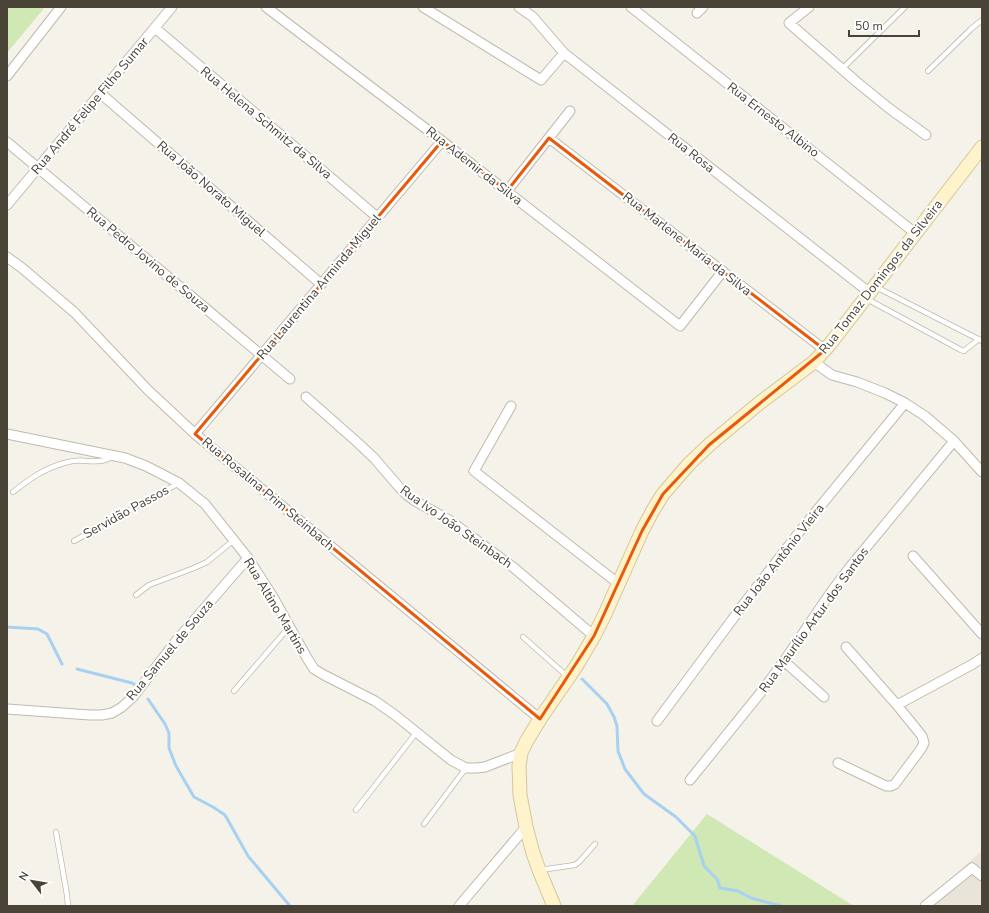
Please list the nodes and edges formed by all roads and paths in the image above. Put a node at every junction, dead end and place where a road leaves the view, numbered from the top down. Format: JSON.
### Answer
{"nodes":[{"id":1,"x":61,"y":7,"type":"edge"},
{"id":2,"x":172,"y":7,"type":"edge"},
{"id":3,"x":266,"y":7,"type":"edge"},
{"id":4,"x":423,"y":7,"type":"edge"},
{"id":5,"x":519,"y":7,"type":"edge"},
{"id":6,"x":631,"y":7,"type":"edge"},
{"id":7,"x":809,"y":7,"type":"edge"},
{"id":8,"x":904,"y":7,"type":"edge"},
{"id":9,"x":982,"y":20,"type":"edge"},
{"id":10,"x":155,"y":28,"type":"junction"},
{"id":11,"x":564,"y":53,"type":"junction"},
{"id":12,"x":842,"y":69,"type":"junction"},
{"id":13,"x":928,"y":70,"type":"dead end"},
{"id":14,"x":7,"y":76,"type":"edge"},
{"id":15,"x":100,"y":94,"type":"junction"},
{"id":16,"x":570,"y":111,"type":"dead end"},
{"id":17,"x":926,"y":135,"type":"dead end"},
{"id":18,"x":549,"y":138,"type":"junction"},
{"id":19,"x":442,"y":141,"type":"junction"},
{"id":20,"x":7,"y":142,"type":"edge"},
{"id":21,"x":982,"y":147,"type":"edge"},
{"id":22,"x":38,"y":168,"type":"junction"},
{"id":23,"x":507,"y":192,"type":"junction"},
{"id":24,"x":7,"y":205,"type":"edge"},
{"id":25,"x":377,"y":218,"type":"junction"},
{"id":26,"x":916,"y":233,"type":"junction"},
{"id":27,"x":7,"y":257,"type":"edge"},
{"id":28,"x":723,"y":271,"type":"junction"},
{"id":29,"x":321,"y":284,"type":"junction"},
{"id":30,"x":870,"y":292,"type":"junction"},
{"id":31,"x":981,"y":340,"type":"edge"},
{"id":32,"x":825,"y":350,"type":"junction"},
{"id":33,"x":261,"y":355,"type":"junction"},
{"id":34,"x":814,"y":362,"type":"junction"},
{"id":35,"x":290,"y":379,"type":"dead end"},
{"id":36,"x":306,"y":397,"type":"dead end"},
{"id":37,"x":905,"y":403,"type":"junction"},
{"id":38,"x":512,"y":406,"type":"dead end"},
{"id":39,"x":195,"y":434,"type":"junction"},
{"id":40,"x":8,"y":435,"type":"edge"},
{"id":41,"x":954,"y":441,"type":"junction"},
{"id":42,"x":114,"y":456,"type":"junction"},
{"id":43,"x":982,"y":472,"type":"edge"},
{"id":44,"x":179,"y":483,"type":"junction"},
{"id":45,"x":13,"y":492,"type":"dead end"},
{"id":46,"x":234,"y":540,"type":"junction"},
{"id":47,"x":74,"y":541,"type":"dead end"},
{"id":48,"x":913,"y":556,"type":"dead end"},
{"id":49,"x":248,"y":558,"type":"junction"},
{"id":50,"x":619,"y":584,"type":"junction"},
{"id":51,"x":136,"y":595,"type":"dead end"},
{"id":52,"x":290,"y":626,"type":"junction"},
{"id":53,"x":982,"y":634,"type":"edge"},
{"id":54,"x":594,"y":636,"type":"junction"},
{"id":55,"x":523,"y":637,"type":"dead end"},
{"id":56,"x":846,"y":647,"type":"dead end"},
{"id":57,"x":982,"y":658,"type":"edge"},
{"id":58,"x":784,"y":661,"type":"junction"},
{"id":59,"x":568,"y":678,"type":"junction"},
{"id":60,"x":234,"y":691,"type":"dead end"},
{"id":61,"x":824,"y":697,"type":"dead end"},
{"id":62,"x":897,"y":705,"type":"junction"},
{"id":63,"x":7,"y":708,"type":"edge"},
{"id":64,"x":540,"y":719,"type":"junction"},
{"id":65,"x":657,"y":721,"type":"dead end"},
{"id":66,"x":416,"y":732,"type":"junction"},
{"id":67,"x":521,"y":753,"type":"junction"},
{"id":68,"x":838,"y":763,"type":"dead end"},
{"id":69,"x":466,"y":768,"type":"junction"},
{"id":70,"x":690,"y":780,"type":"dead end"},
{"id":71,"x":356,"y":810,"type":"dead end"},
{"id":72,"x":424,"y":824,"type":"dead end"},
{"id":73,"x":526,"y":827,"type":"junction"},
{"id":74,"x":56,"y":832,"type":"dead end"},
{"id":75,"x":595,"y":844,"type":"dead end"},
{"id":76,"x":539,"y":870,"type":"junction"},
{"id":77,"x":982,"y":876,"type":"edge"},
{"id":78,"x":68,"y":906,"type":"edge"},
{"id":79,"x":459,"y":906,"type":"edge"},
{"id":80,"x":554,"y":906,"type":"edge"},
{"id":81,"x":925,"y":906,"type":"edge"}],
"edges":[{"from":1,"to":14,"type":"street"},
{"from":2,"to":10,"type":"street","name":"Rua André Felipe Filho Sumar"},
{"from":3,"to":19,"type":"street","name":"Rua Ademir da Silva"},
{"from":4,"to":11,"type":"street"},
{"from":5,"to":11,"type":"street","name":"Rua Rosa"},
{"from":6,"to":26,"type":"street","name":"Rua Ernesto Albino"},
{"from":7,"to":12,"type":"street"},
{"from":8,"to":12,"type":"lane"},
{"from":9,"to":13,"type":"lane"},
{"from":10,"to":15,"type":"street","name":"Rua André Felipe Filho Sumar"},
{"from":10,"to":25,"type":"street","name":"Rua Helena Schmitz da Silva"},
{"from":11,"to":30,"type":"street","name":"Rua Rosa"},
{"from":12,"to":17,"type":"street"},
{"from":15,"to":22,"type":"street","name":"Rua André Felipe Filho Sumar"},
{"from":15,"to":29,"type":"street","name":"Rua João Norato Miguel"},
{"from":16,"to":18,"type":"street"},
{"from":18,"to":23,"type":"street"},
{"from":18,"to":28,"type":"street","name":"Rua Marlene Maria da Silva"},
{"from":19,"to":23,"type":"street","name":"Rua Ademir da Silva"},
{"from":19,"to":25,"type":"street","name":"Rua Laurentina Arminda Miguel"},
{"from":20,"to":22,"type":"street","name":"Rua Pedro Jovino de Souza"},
{"from":21,"to":26,"type":"main road","name":"Rua Tomaz Domingos da Silveira"},
{"from":22,"to":24,"type":"street","name":"Rua André Felipe Filho Sumar"},
{"from":22,"to":33,"type":"street","name":"Rua Pedro Jovino de Souza"},
{"from":23,"to":28,"type":"street","name":"Rua Ademir da Silva"},
{"from":25,"to":29,"type":"street","name":"Rua Laurentina Arminda Miguel"},
{"from":26,"to":30,"type":"main road","name":"Rua Tomaz Domingos da Silveira"},
{"from":27,"to":39,"type":"street","name":"Rua Rosalina Prim Steinbach"},
{"from":28,"to":32,"type":"street","name":"Rua Marlene Maria da Silva"},
{"from":29,"to":33,"type":"street","name":"Rua Laurentina Arminda Miguel"},
{"from":30,"to":31,"type":"lane"},
{"from":30,"to":31,"type":"lane"},
{"from":30,"to":32,"type":"main road","name":"Rua Tomaz Domingos da Silveira"},
{"from":32,"to":34,"type":"main road","name":"Rua Tomaz Domingos da Silveira"},
{"from":33,"to":35,"type":"street","name":"Rua Pedro Jovino de Souza"},
{"from":33,"to":39,"type":"street","name":"Rua Laurentina Arminda Miguel"},
{"from":34,"to":37,"type":"street"},
{"from":34,"to":50,"type":"main road","name":"Rua Tomaz Domingos da Silveira"},
{"from":36,"to":54,"type":"street","name":"Rua Ivo João Steinbach"},
{"from":37,"to":41,"type":"street"},
{"from":37,"to":65,"type":"street","name":"Rua João Antônio Vieira"},
{"from":38,"to":50,"type":"street"},
{"from":39,"to":64,"type":"street","name":"Rua Rosalina Prim Steinbach"},
{"from":40,"to":42,"type":"street","name":"Rua Altino Martins"},
{"from":41,"to":43,"type":"street"},
{"from":41,"to":58,"type":"street","name":"Rua Maurílio Artur dos Santos"},
{"from":42,"to":44,"type":"street","name":"Rua Altino Martins"},
{"from":42,"to":45,"type":"lane"},
{"from":44,"to":46,"type":"street","name":"Rua Altino Martins"},
{"from":44,"to":47,"type":"lane","name":"Servidão Passos"},
{"from":46,"to":49,"type":"street","name":"Rua Altino Martins"},
{"from":46,"to":51,"type":"lane"},
{"from":48,"to":53,"type":"street"},
{"from":49,"to":52,"type":"street","name":"Rua Altino Martins"},
{"from":49,"to":63,"type":"street","name":"Rua Samuel de Souza"},
{"from":50,"to":54,"type":"main road","name":"Rua Tomaz Domingos da Silveira"},
{"from":52,"to":60,"type":"lane"},
{"from":52,"to":66,"type":"street","name":"Rua Altino Martins"},
{"from":54,"to":59,"type":"main road","name":"Rua Tomaz Domingos da Silveira"},
{"from":55,"to":59,"type":"lane"},
{"from":56,"to":62,"type":"street"},
{"from":57,"to":62,"type":"street"},
{"from":58,"to":61,"type":"street"},
{"from":58,"to":70,"type":"street","name":"Rua Maurílio Artur dos Santos"},
{"from":59,"to":64,"type":"main road","name":"Rua Tomaz Domingos da Silveira"},
{"from":62,"to":68,"type":"street"},
{"from":64,"to":67,"type":"main road","name":"Rua Tomaz Domingos da Silveira"},
{"from":66,"to":69,"type":"street","name":"Rua Altino Martins"},
{"from":66,"to":71,"type":"lane"},
{"from":67,"to":69,"type":"street"},
{"from":67,"to":73,"type":"main road","name":"Rua Tomaz Domingos da Silveira"},
{"from":69,"to":72,"type":"lane"},
{"from":73,"to":76,"type":"main road","name":"Rua Tomaz Domingos da Silveira"},
{"from":73,"to":79,"type":"street"},
{"from":74,"to":78,"type":"lane"},
{"from":75,"to":76,"type":"lane"},
{"from":76,"to":80,"type":"main road","name":"Rua Tomaz Domingos da Silveira"},
{"from":77,"to":81,"type":"street"}]}
